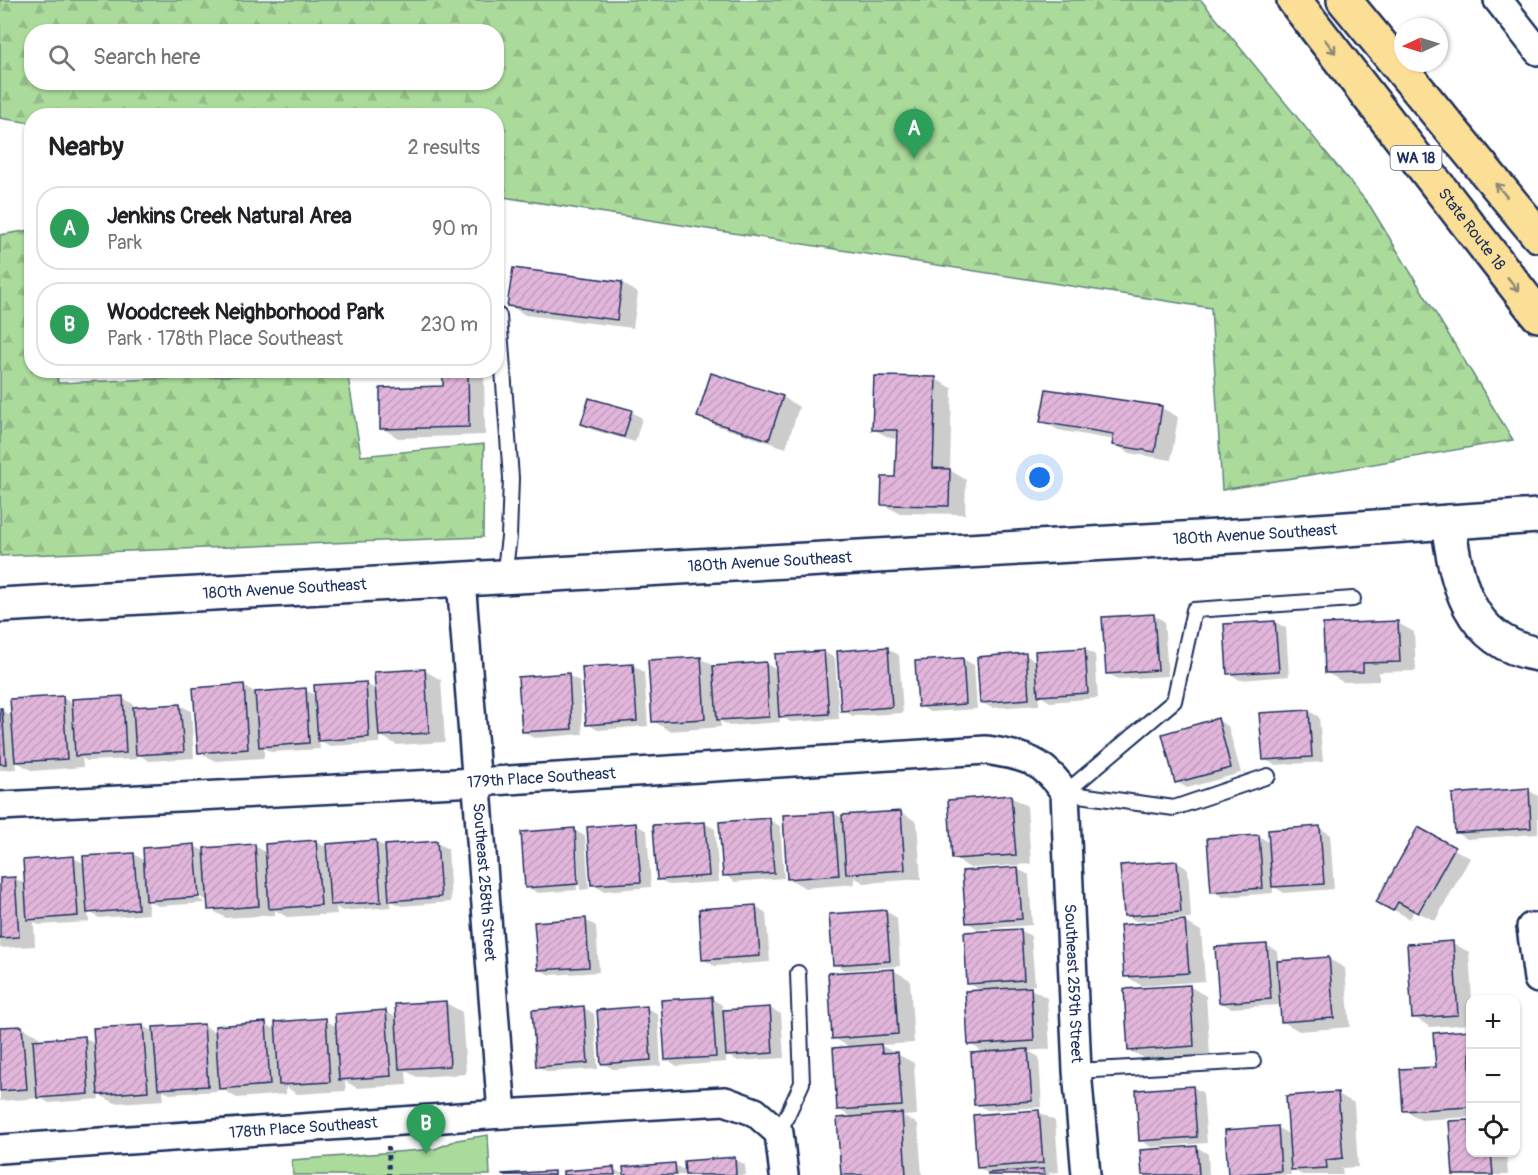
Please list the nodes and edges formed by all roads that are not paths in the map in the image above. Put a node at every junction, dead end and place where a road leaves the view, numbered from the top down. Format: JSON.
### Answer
{"nodes":[{"id":1,"x":1294,"y":0,"type":"edge"},
{"id":2,"x":1344,"y":0,"type":"edge"},
{"id":3,"x":1498,"y":0,"type":"edge"},
{"id":4,"x":1538,"y":51,"type":"edge"},
{"id":5,"x":1538,"y":235,"type":"edge"},
{"id":6,"x":1538,"y":315,"type":"edge"},
{"id":7,"x":504,"y":378,"type":"edge"},
{"id":8,"x":1538,"y":516,"type":"edge"},
{"id":9,"x":1448,"y":522,"type":"junction"},
{"id":10,"x":504,"y":577,"type":"junction"},
{"id":11,"x":461,"y":579,"type":"junction"},
{"id":12,"x":1353,"y":599,"type":"dead end"},
{"id":13,"x":0,"y":605,"type":"edge"},
{"id":14,"x":1538,"y":654,"type":"edge"},
{"id":15,"x":1268,"y":776,"type":"dead end"},
{"id":16,"x":476,"y":782,"type":"junction"},
{"id":17,"x":1065,"y":793,"type":"junction"},
{"id":18,"x":0,"y":806,"type":"edge"},
{"id":19,"x":1531,"y":927,"type":"dead end"},
{"id":20,"x":798,"y":973,"type":"dead end"},
{"id":21,"x":1538,"y":979,"type":"edge"},
{"id":22,"x":1253,"y":1061,"type":"dead end"},
{"id":23,"x":1077,"y":1071,"type":"junction"},
{"id":24,"x":502,"y":1114,"type":"junction"},
{"id":25,"x":779,"y":1133,"type":"junction"},
{"id":26,"x":0,"y":1149,"type":"edge"},
{"id":27,"x":784,"y":1175,"type":"edge"},
{"id":28,"x":1086,"y":1175,"type":"edge"}],
"edges":[{"from":1,"to":6,"type":"highway","name":"State Route 18","number":"WA 18","one_way":true},
{"from":5,"to":2,"type":"highway","number":"WA 18","one_way":true},
{"from":3,"to":4,"type":"street"},
{"from":7,"to":10,"type":"lane"},
{"from":8,"to":9,"type":"street","name":"180th Avenue Southeast"},
{"from":9,"to":10,"type":"street","name":"180th Avenue Southeast"},
{"from":9,"to":14,"type":"street"},
{"from":10,"to":11,"type":"street","name":"180th Avenue Southeast"},
{"from":11,"to":13,"type":"street","name":"180th Avenue Southeast"},
{"from":11,"to":16,"type":"street","name":"Southeast 258th Street"},
{"from":12,"to":17,"type":"lane"},
{"from":15,"to":17,"type":"lane"},
{"from":16,"to":17,"type":"street","name":"179th Place Southeast"},
{"from":16,"to":18,"type":"street","name":"179th Place Southeast"},
{"from":16,"to":24,"type":"street","name":"Southeast 258th Street"},
{"from":17,"to":23,"type":"street","name":"Southeast 259th Street"},
{"from":19,"to":21,"type":"street"},
{"from":20,"to":25,"type":"lane"},
{"from":22,"to":23,"type":"lane"},
{"from":23,"to":28,"type":"street","name":"Southeast 259th Street"},
{"from":24,"to":25,"type":"street","name":"178th Place Southeast"},
{"from":24,"to":26,"type":"street","name":"178th Place Southeast"},
{"from":25,"to":27,"type":"street"}]}
